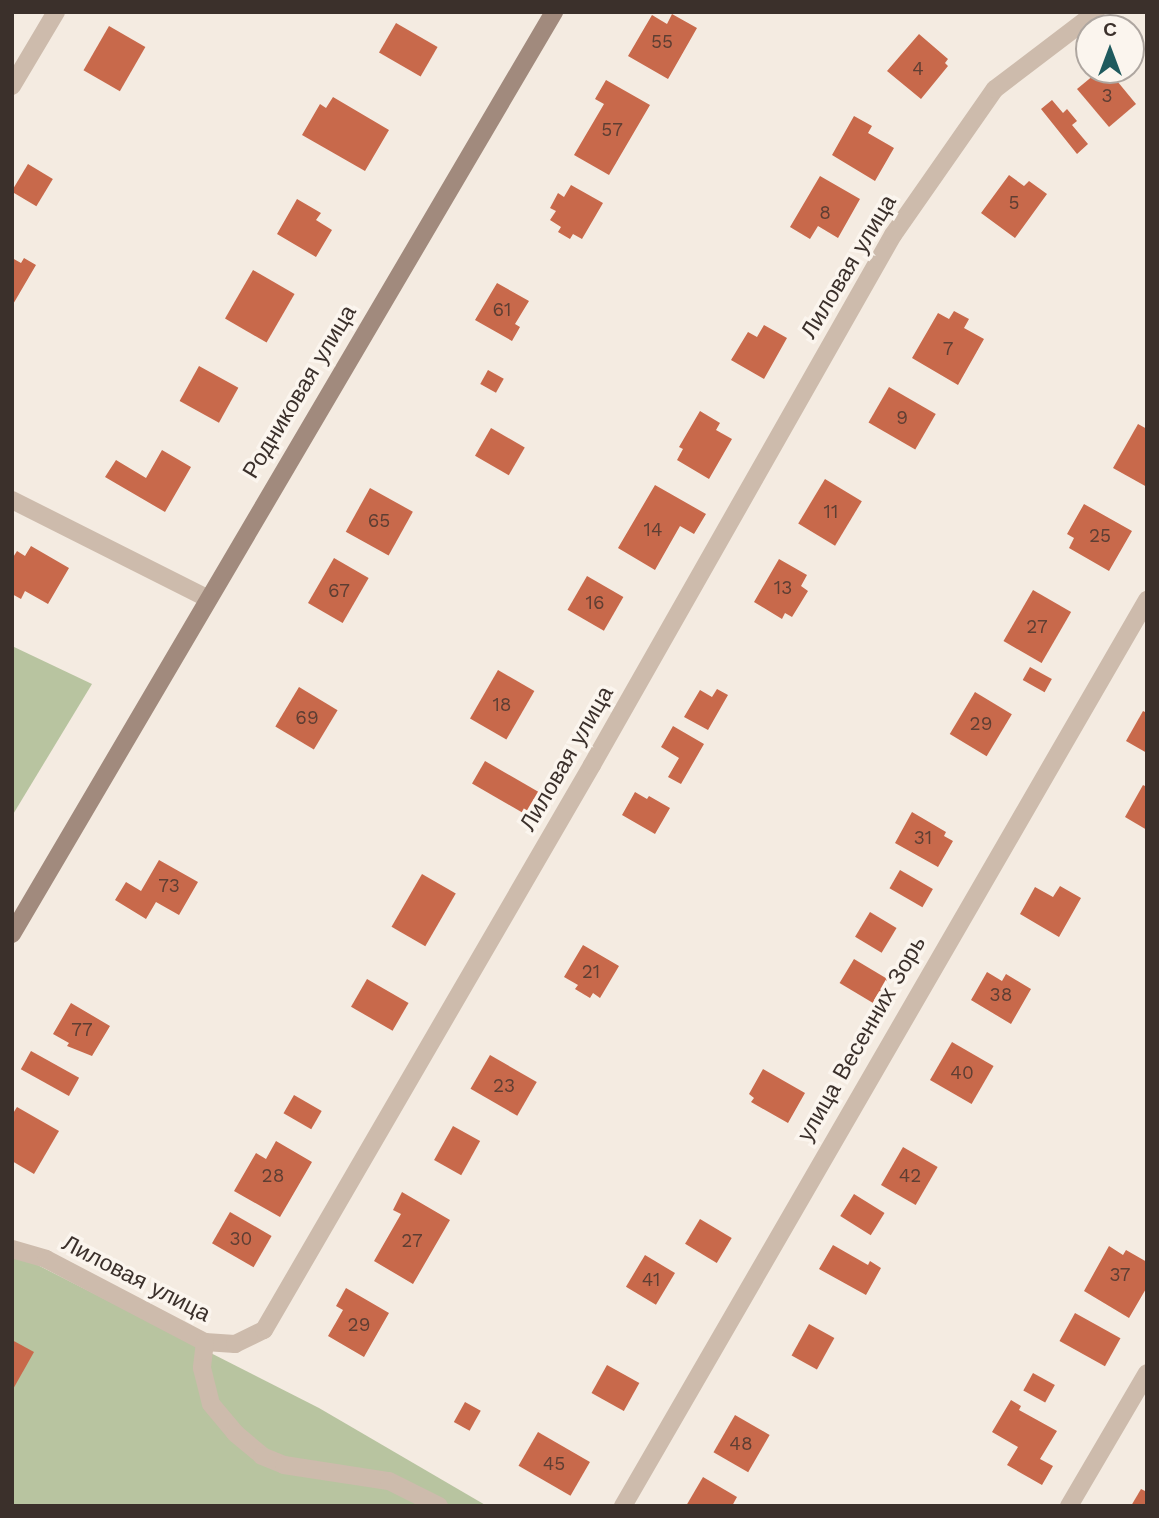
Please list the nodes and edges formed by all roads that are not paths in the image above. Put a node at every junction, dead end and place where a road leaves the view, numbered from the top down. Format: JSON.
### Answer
{"nodes":[{"id":1,"x":56,"y":12,"type":"edge"},
{"id":2,"x":554,"y":12,"type":"edge"},
{"id":3,"x":1096,"y":12,"type":"edge"},
{"id":4,"x":12,"y":86,"type":"edge"},
{"id":5,"x":12,"y":500,"type":"edge"},
{"id":6,"x":207,"y":598,"type":"junction"},
{"id":7,"x":1147,"y":600,"type":"edge"},
{"id":8,"x":12,"y":934,"type":"edge"},
{"id":9,"x":12,"y":1249,"type":"edge"},
{"id":10,"x":205,"y":1342,"type":"junction"},
{"id":11,"x":1147,"y":1373,"type":"edge"},
{"id":12,"x":439,"y":1506,"type":"edge"},
{"id":13,"x":623,"y":1506,"type":"edge"},
{"id":14,"x":1069,"y":1506,"type":"edge"}],
"edges":[{"from":1,"to":4,"type":"street"},
{"from":2,"to":6,"type":"street","name":"Родниковая улица"},
{"from":3,"to":10,"type":"street","name":"Лиловая улица"},
{"from":5,"to":6,"type":"street"},
{"from":6,"to":8,"type":"street","name":"Родниковая улица"},
{"from":7,"to":13,"type":"street","name":"улица Весенних Зорь"},
{"from":9,"to":10,"type":"street","name":"Лиловая улица"},
{"from":10,"to":12,"type":"street"},
{"from":11,"to":14,"type":"street"}]}
